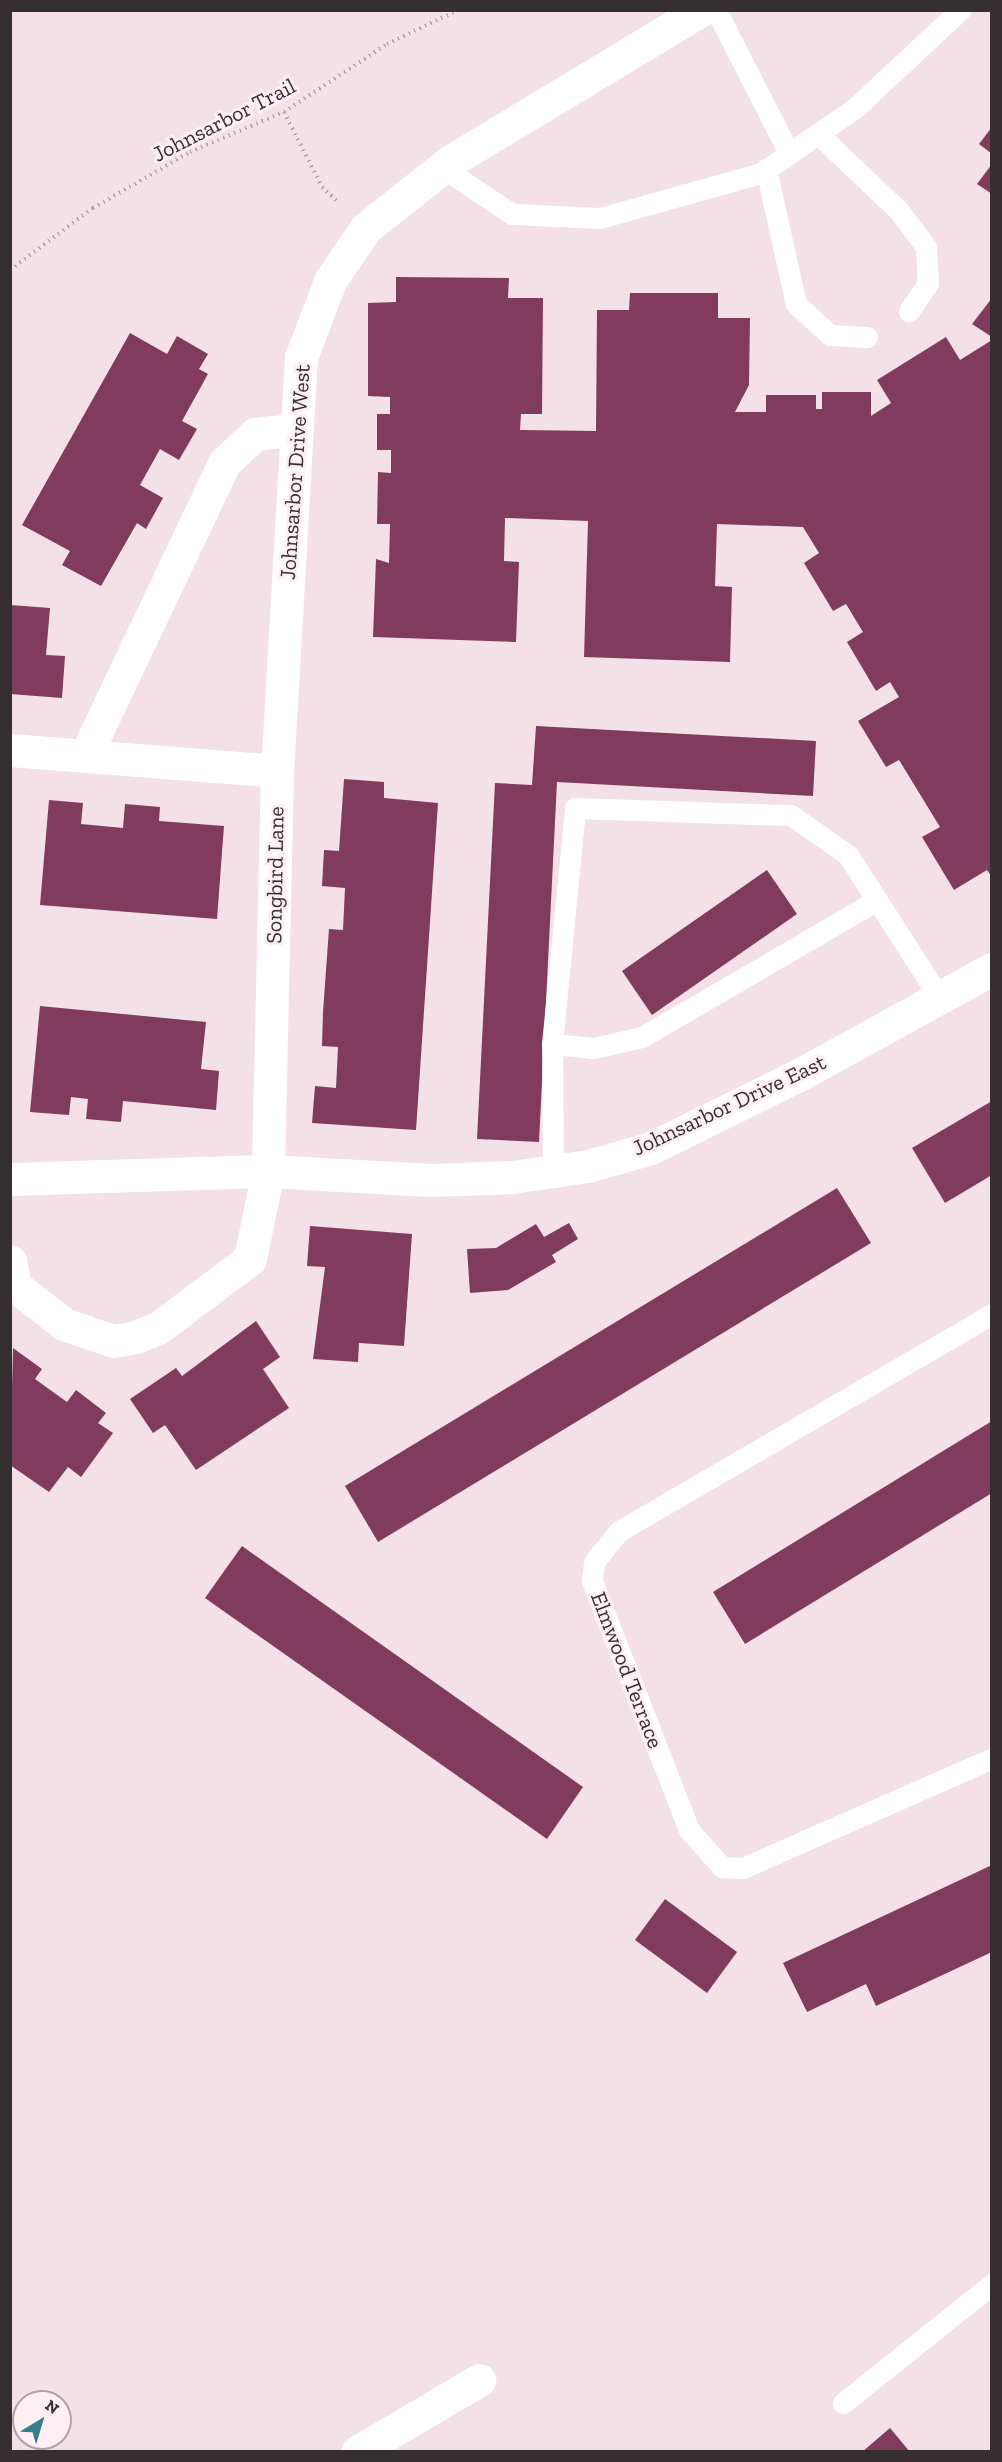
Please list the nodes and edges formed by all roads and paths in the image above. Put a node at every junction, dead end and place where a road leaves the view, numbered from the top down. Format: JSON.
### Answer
{"nodes":[{"id":1,"x":458,"y":10,"type":"edge"},
{"id":2,"x":701,"y":10,"type":"edge"},
{"id":3,"x":716,"y":10,"type":"edge"},
{"id":4,"x":960,"y":10,"type":"edge"},
{"id":5,"x":284,"y":112,"type":"junction"},
{"id":6,"x":818,"y":134,"type":"junction"},
{"id":7,"x":789,"y":153,"type":"junction"},
{"id":8,"x":443,"y":168,"type":"junction"},
{"id":9,"x":766,"y":170,"type":"junction"},
{"id":10,"x":366,"y":228,"type":"junction"},
{"id":11,"x":10,"y":270,"type":"edge"},
{"id":12,"x":909,"y":311,"type":"dead end"},
{"id":13,"x":867,"y":337,"type":"dead end"},
{"id":14,"x":294,"y":430,"type":"junction"},
{"id":15,"x":10,"y":750,"type":"edge"},
{"id":16,"x":87,"y":752,"type":"junction"},
{"id":17,"x":277,"y":771,"type":"junction"},
{"id":18,"x":877,"y":900,"type":"junction"},
{"id":19,"x":992,"y":969,"type":"edge"},
{"id":20,"x":939,"y":997,"type":"junction"},
{"id":21,"x":552,"y":1044,"type":"junction"},
{"id":22,"x":268,"y":1171,"type":"junction"},
{"id":23,"x":553,"y":1173,"type":"junction"},
{"id":24,"x":10,"y":1179,"type":"edge"},
{"id":25,"x":10,"y":1261,"type":"edge"},
{"id":26,"x":992,"y":1314,"type":"edge"},
{"id":27,"x":992,"y":1758,"type":"edge"},
{"id":28,"x":992,"y":2284,"type":"edge"},
{"id":29,"x":478,"y":2380,"type":"dead end"},
{"id":30,"x":843,"y":2403,"type":"dead end"},
{"id":31,"x":357,"y":2451,"type":"edge"}],
"edges":[{"from":1,"to":5,"type":"path","name":"Johnsarbor Trail"},
{"from":2,"to":8,"type":"street","name":"Johnsarbor Drive West"},
{"from":3,"to":7,"type":"lane"},
{"from":4,"to":6,"type":"lane"},
{"from":5,"to":10,"type":"path"},
{"from":5,"to":11,"type":"path","name":"Johnsarbor Trail"},
{"from":6,"to":7,"type":"lane"},
{"from":6,"to":12,"type":"lane"},
{"from":7,"to":9,"type":"lane"},
{"from":8,"to":9,"type":"lane"},
{"from":8,"to":10,"type":"street","name":"Johnsarbor Drive West"},
{"from":9,"to":13,"type":"lane"},
{"from":10,"to":14,"type":"street","name":"Johnsarbor Drive West"},
{"from":14,"to":16,"type":"street"},
{"from":14,"to":17,"type":"street","name":"Johnsarbor Drive West"},
{"from":15,"to":16,"type":"street"},
{"from":16,"to":17,"type":"street"},
{"from":17,"to":22,"type":"street","name":"Songbird Lane"},
{"from":18,"to":20,"type":"lane"},
{"from":18,"to":21,"type":"lane"},
{"from":18,"to":21,"type":"lane"},
{"from":19,"to":20,"type":"street","name":"Johnsarbor Drive East"},
{"from":20,"to":23,"type":"street","name":"Johnsarbor Drive East"},
{"from":21,"to":23,"type":"lane"},
{"from":22,"to":23,"type":"street","name":"Johnsarbor Drive East"},
{"from":22,"to":24,"type":"street"},
{"from":22,"to":25,"type":"street","name":"Songbird Lane"},
{"from":26,"to":27,"type":"lane","name":"Elmwood Terrace"},
{"from":28,"to":30,"type":"lane"},
{"from":29,"to":31,"type":"street"}]}
